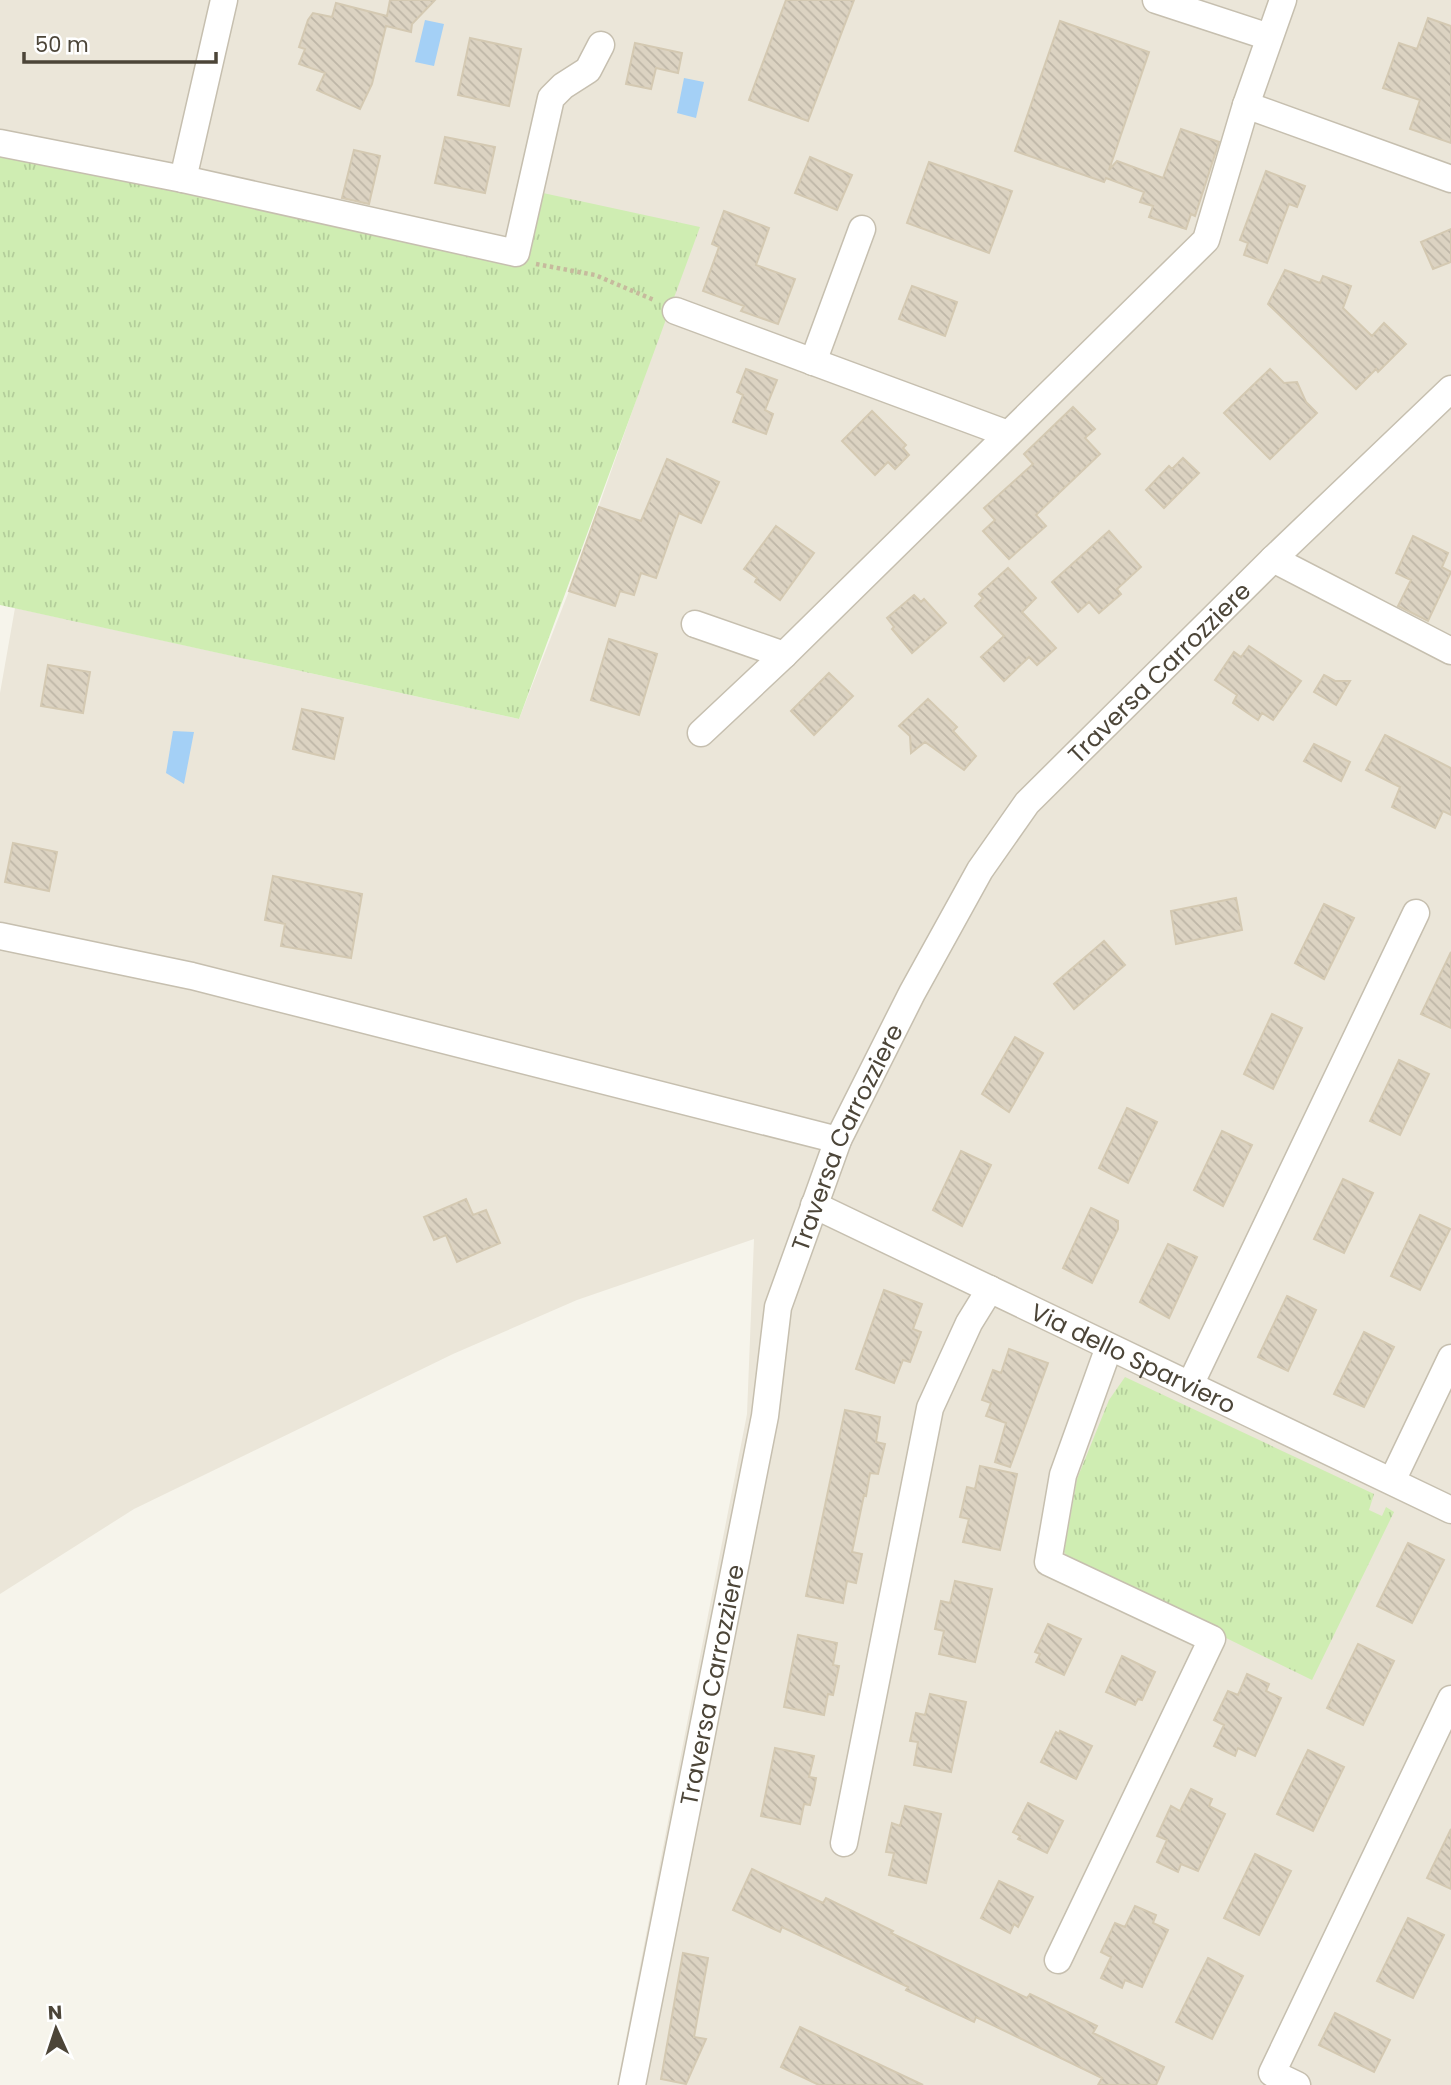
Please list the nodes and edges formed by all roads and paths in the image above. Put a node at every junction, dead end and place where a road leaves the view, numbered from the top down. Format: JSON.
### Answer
{"nodes":[{"id":1,"x":224,"y":0,"type":"edge"},
{"id":2,"x":1156,"y":0,"type":"edge"},
{"id":3,"x":1283,"y":0,"type":"edge"},
{"id":4,"x":1269,"y":37,"type":"junction"},
{"id":5,"x":601,"y":45,"type":"dead end"},
{"id":6,"x":1246,"y":104,"type":"junction"},
{"id":7,"x":0,"y":143,"type":"edge"},
{"id":8,"x":183,"y":179,"type":"junction"},
{"id":9,"x":1451,"y":179,"type":"edge"},
{"id":10,"x":862,"y":229,"type":"dead end"},
{"id":11,"x":516,"y":253,"type":"junction"},
{"id":12,"x":668,"y":307,"type":"joint"},
{"id":13,"x":813,"y":362,"type":"junction"},
{"id":14,"x":1451,"y":388,"type":"edge"},
{"id":15,"x":1008,"y":434,"type":"junction"},
{"id":16,"x":1273,"y":559,"type":"junction"},
{"id":17,"x":695,"y":624,"type":"dead end"},
{"id":18,"x":1451,"y":651,"type":"edge"},
{"id":19,"x":784,"y":655,"type":"junction"},
{"id":20,"x":701,"y":733,"type":"dead end"},
{"id":21,"x":1416,"y":914,"type":"dead end"},
{"id":22,"x":0,"y":936,"type":"edge"},
{"id":23,"x":838,"y":1140,"type":"junction"},
{"id":24,"x":814,"y":1205,"type":"junction"},
{"id":25,"x":990,"y":1289,"type":"junction"},
{"id":26,"x":1109,"y":1347,"type":"junction"},
{"id":27,"x":1451,"y":1358,"type":"edge"},
{"id":28,"x":1190,"y":1385,"type":"junction"},
{"id":29,"x":1392,"y":1481,"type":"junction"},
{"id":30,"x":1451,"y":1510,"type":"edge"},
{"id":31,"x":1451,"y":1699,"type":"edge"},
{"id":32,"x":844,"y":1843,"type":"dead end"},
{"id":33,"x":1058,"y":1961,"type":"dead end"},
{"id":34,"x":632,"y":2085,"type":"edge"},
{"id":35,"x":1297,"y":2085,"type":"edge"}],
"edges":[{"from":1,"to":8,"type":"street"},
{"from":2,"to":4,"type":"street"},
{"from":3,"to":4,"type":"street"},
{"from":4,"to":6,"type":"street"},
{"from":5,"to":11,"type":"street"},
{"from":6,"to":9,"type":"street"},
{"from":6,"to":15,"type":"street"},
{"from":7,"to":8,"type":"street"},
{"from":8,"to":11,"type":"street"},
{"from":10,"to":13,"type":"street"},
{"from":11,"to":12,"type":"path"},
{"from":12,"to":13,"type":"street"},
{"from":13,"to":15,"type":"street"},
{"from":14,"to":16,"type":"street","name":"Traversa Carrozziere"},
{"from":15,"to":19,"type":"street"},
{"from":16,"to":18,"type":"street"},
{"from":16,"to":23,"type":"street","name":"Traversa Carrozziere"},
{"from":17,"to":19,"type":"street"},
{"from":19,"to":20,"type":"street"},
{"from":21,"to":28,"type":"street"},
{"from":22,"to":23,"type":"street"},
{"from":23,"to":24,"type":"street","name":"Traversa Carrozziere"},
{"from":24,"to":25,"type":"street","name":"Via dello Sparviero"},
{"from":24,"to":34,"type":"street","name":"Traversa Carrozziere"},
{"from":25,"to":26,"type":"street","name":"Via dello Sparviero"},
{"from":25,"to":32,"type":"street"},
{"from":26,"to":28,"type":"street","name":"Via dello Sparviero"},
{"from":26,"to":33,"type":"street"},
{"from":27,"to":29,"type":"street"},
{"from":28,"to":29,"type":"street","name":"Via dello Sparviero"},
{"from":29,"to":30,"type":"street","name":"Via dello Sparviero"},
{"from":31,"to":35,"type":"street"}]}
